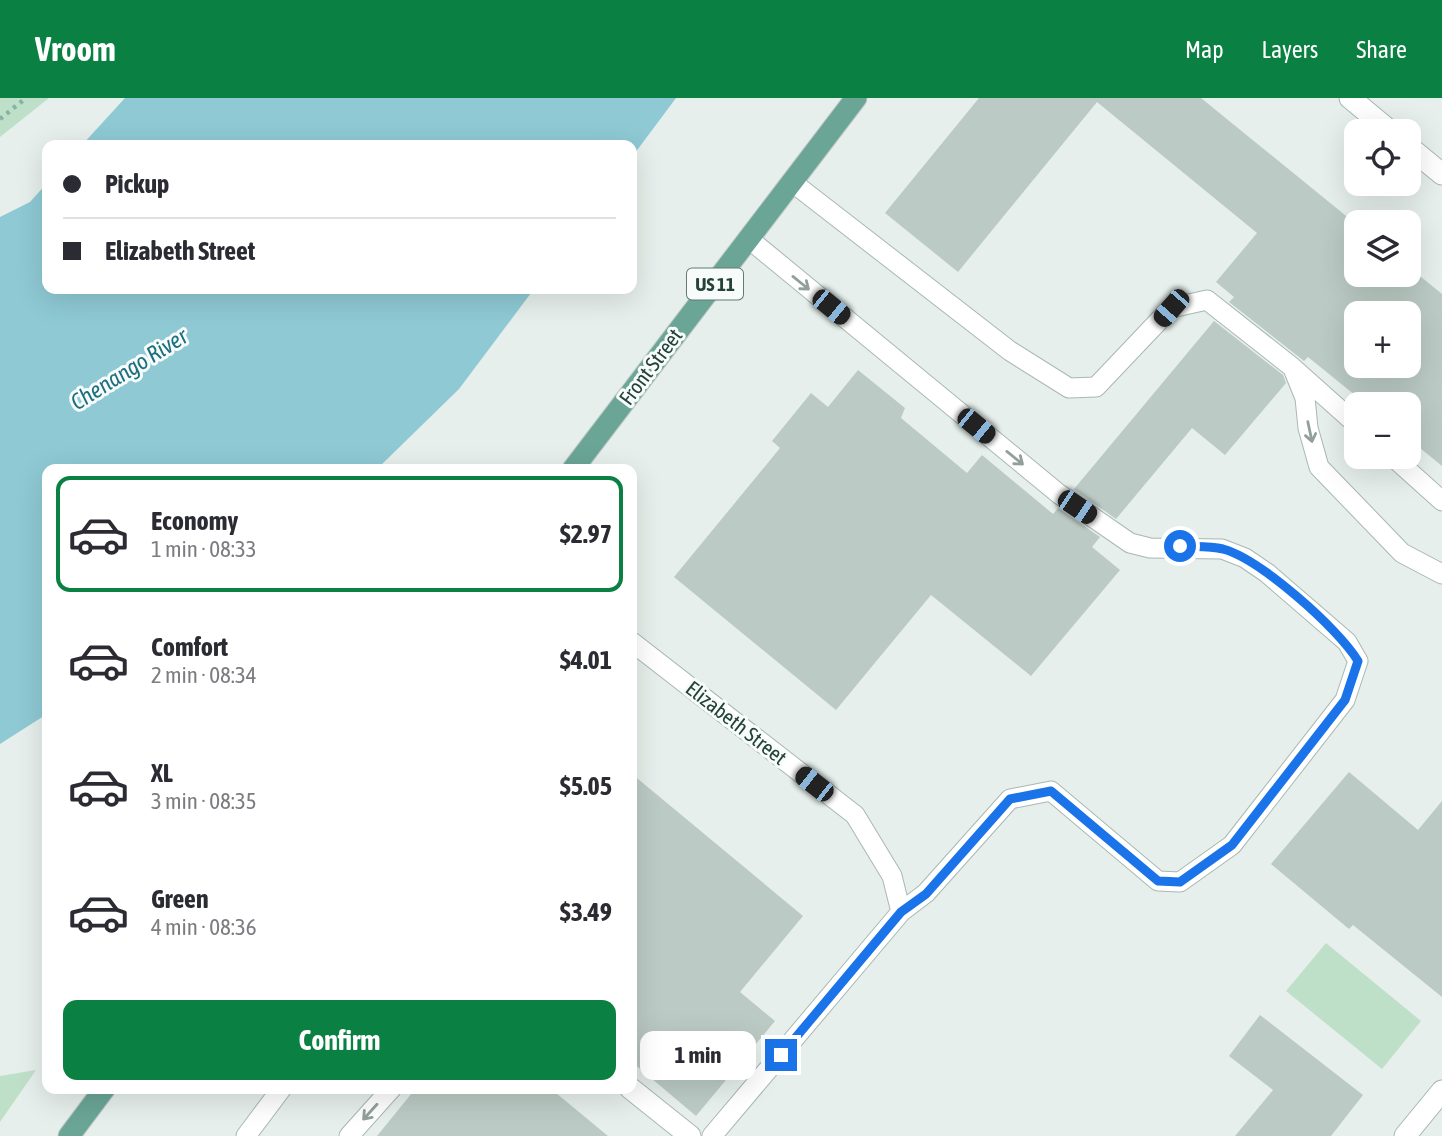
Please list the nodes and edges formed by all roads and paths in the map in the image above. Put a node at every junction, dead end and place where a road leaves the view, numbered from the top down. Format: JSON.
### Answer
{"nodes":[{"id":1,"x":26,"y":98,"type":"edge"},
{"id":2,"x":856,"y":98,"type":"edge"},
{"id":3,"x":1350,"y":98,"type":"edge"},
{"id":4,"x":0,"y":119,"type":"edge"},
{"id":5,"x":1375,"y":119,"type":"edge"},
{"id":6,"x":1421,"y":157,"type":"edge"},
{"id":7,"x":1442,"y":174,"type":"edge"},
{"id":8,"x":792,"y":182,"type":"junction"},
{"id":9,"x":749,"y":239,"type":"junction"},
{"id":10,"x":1292,"y":367,"type":"junction"},
{"id":11,"x":1344,"y":413,"type":"edge"},
{"id":12,"x":577,"y":464,"type":"edge"},
{"id":13,"x":1407,"y":469,"type":"edge"},
{"id":14,"x":1442,"y":500,"type":"edge"},
{"id":15,"x":1442,"y":574,"type":"edge"},
{"id":16,"x":637,"y":646,"type":"edge"},
{"id":17,"x":901,"y":912,"type":"junction"},
{"id":18,"x":1442,"y":1091,"type":"edge"},
{"id":19,"x":637,"y":1093,"type":"edge"},
{"id":20,"x":100,"y":1094,"type":"edge"},
{"id":21,"x":278,"y":1094,"type":"edge"},
{"id":22,"x":387,"y":1094,"type":"edge"},
{"id":23,"x":69,"y":1136,"type":"edge"},
{"id":24,"x":246,"y":1136,"type":"edge"},
{"id":25,"x":349,"y":1136,"type":"edge"},
{"id":26,"x":690,"y":1136,"type":"edge"},
{"id":27,"x":712,"y":1136,"type":"edge"},
{"id":28,"x":1405,"y":1136,"type":"edge"}],
"edges":[{"from":1,"to":4,"type":"path"},
{"from":2,"to":8,"type":"main road","name":"Front Street","number":"US 11"},
{"from":3,"to":5,"type":"street"},
{"from":6,"to":7,"type":"street"},
{"from":8,"to":9,"type":"main road","name":"Front Street","number":"US 11"},
{"from":8,"to":10,"type":"lane"},
{"from":9,"to":12,"type":"main road","name":"Front Street","number":"US 11"},
{"from":9,"to":17,"type":"lane","one_way":true},
{"from":10,"to":11,"type":"lane"},
{"from":10,"to":15,"type":"lane","one_way":true},
{"from":13,"to":14,"type":"lane"},
{"from":16,"to":17,"type":"lane","name":"Elizabeth Street"},
{"from":17,"to":27,"type":"lane"},
{"from":18,"to":28,"type":"street"},
{"from":19,"to":26,"type":"street"},
{"from":20,"to":23,"type":"main road"},
{"from":21,"to":24,"type":"lane"},
{"from":22,"to":25,"type":"lane","one_way":true}]}
